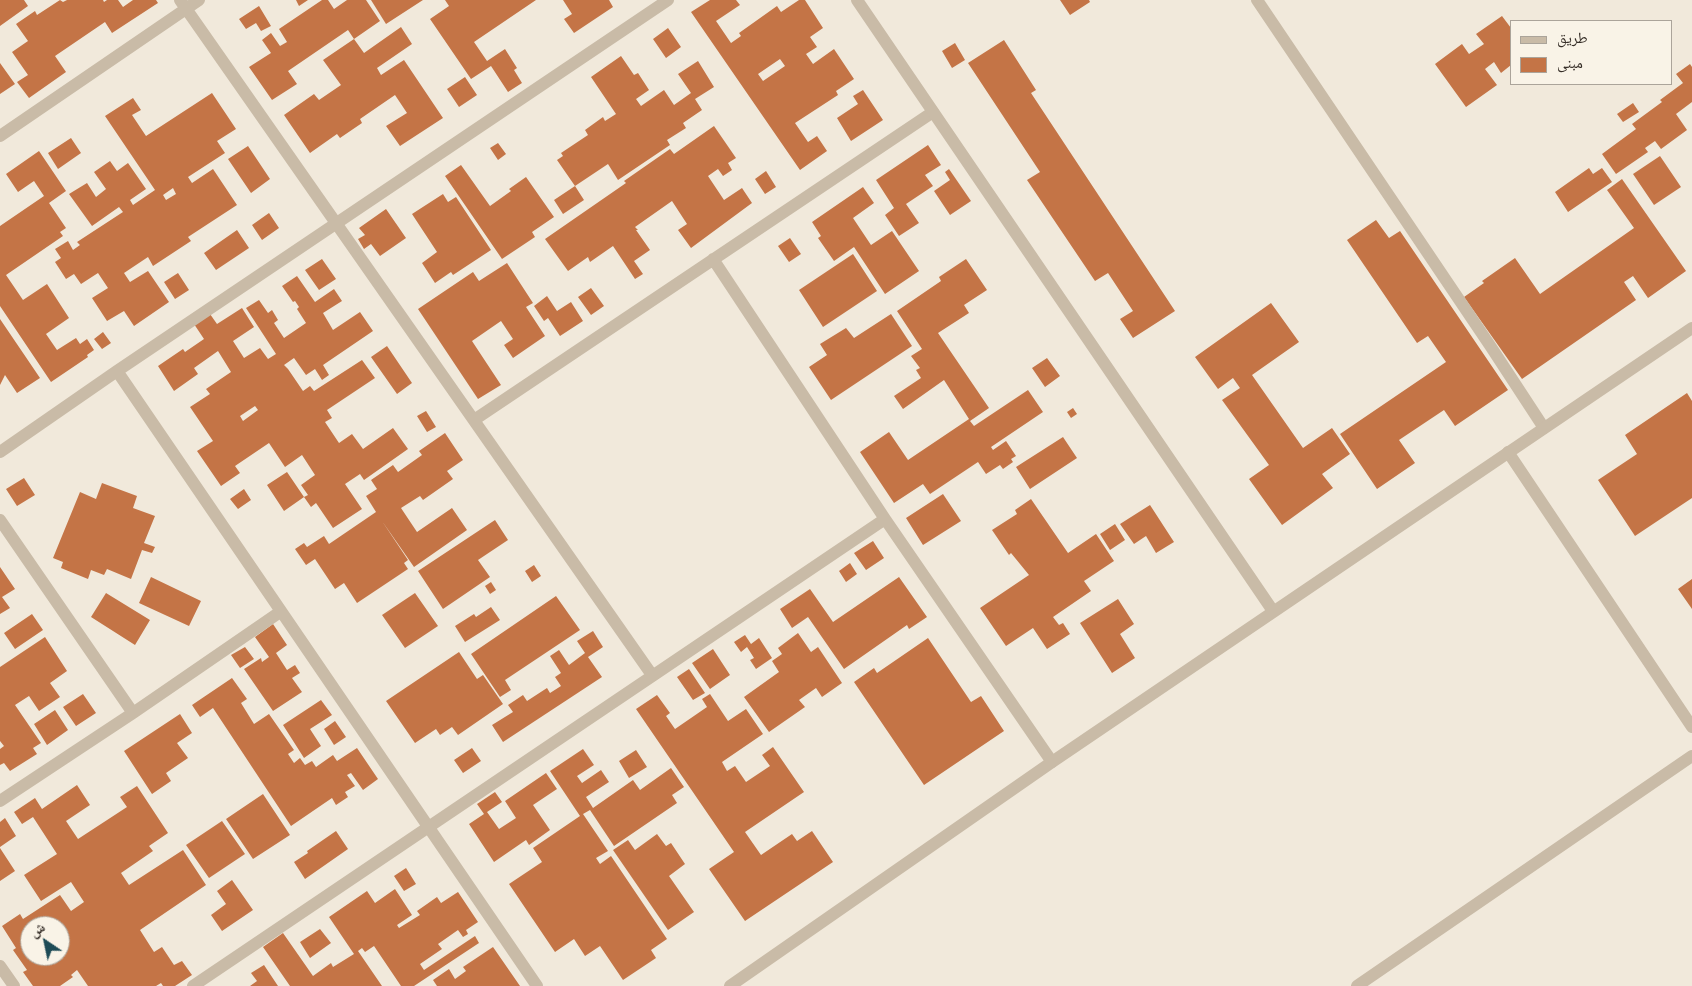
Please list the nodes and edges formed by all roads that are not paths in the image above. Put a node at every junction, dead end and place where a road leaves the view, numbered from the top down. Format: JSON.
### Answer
{"nodes":[{"id":1,"x":199,"y":0,"type":"edge"},
{"id":2,"x":668,"y":0,"type":"edge"},
{"id":3,"x":857,"y":0,"type":"edge"},
{"id":4,"x":1257,"y":0,"type":"edge"},
{"id":5,"x":182,"y":4,"type":"edge"},
{"id":6,"x":933,"y":112,"type":"junction"},
{"id":7,"x":0,"y":136,"type":"edge"},
{"id":8,"x":337,"y":223,"type":"junction"},
{"id":9,"x":713,"y":259,"type":"junction"},
{"id":10,"x":1692,"y":328,"type":"edge"},
{"id":11,"x":117,"y":371,"type":"junction"},
{"id":12,"x":474,"y":420,"type":"junction"},
{"id":13,"x":1544,"y":428,"type":"junction"},
{"id":14,"x":0,"y":452,"type":"edge"},
{"id":15,"x":1508,"y":452,"type":"junction"},
{"id":16,"x":885,"y":518,"type":"junction"},
{"id":17,"x":0,"y":520,"type":"edge"},
{"id":18,"x":1273,"y":611,"type":"junction"},
{"id":19,"x":280,"y":612,"type":"junction"},
{"id":20,"x":652,"y":675,"type":"junction"},
{"id":21,"x":133,"y":713,"type":"junction"},
{"id":22,"x":1690,"y":719,"type":"edge"},
{"id":23,"x":1692,"y":756,"type":"edge"},
{"id":24,"x":1052,"y":762,"type":"junction"},
{"id":25,"x":0,"y":801,"type":"edge"},
{"id":26,"x":428,"y":826,"type":"junction"},
{"id":27,"x":0,"y":966,"type":"edge"},
{"id":28,"x":14,"y":986,"type":"edge"},
{"id":29,"x":193,"y":986,"type":"edge"},
{"id":30,"x":537,"y":986,"type":"edge"},
{"id":31,"x":730,"y":986,"type":"edge"},
{"id":32,"x":1357,"y":986,"type":"edge"}],
"edges":[{"from":1,"to":5,"type":"street"},
{"from":2,"to":8,"type":"street"},
{"from":3,"to":6,"type":"street"},
{"from":4,"to":13,"type":"street"},
{"from":5,"to":7,"type":"street"},
{"from":5,"to":8,"type":"street"},
{"from":6,"to":9,"type":"street"},
{"from":6,"to":18,"type":"street"},
{"from":8,"to":11,"type":"street"},
{"from":8,"to":12,"type":"street"},
{"from":9,"to":12,"type":"street"},
{"from":9,"to":16,"type":"street"},
{"from":10,"to":13,"type":"street"},
{"from":11,"to":14,"type":"street"},
{"from":11,"to":19,"type":"street"},
{"from":12,"to":20,"type":"street"},
{"from":13,"to":15,"type":"street"},
{"from":15,"to":18,"type":"street"},
{"from":15,"to":22,"type":"street"},
{"from":16,"to":20,"type":"street"},
{"from":16,"to":24,"type":"street"},
{"from":17,"to":21,"type":"street"},
{"from":18,"to":24,"type":"street"},
{"from":19,"to":21,"type":"street"},
{"from":19,"to":26,"type":"street"},
{"from":20,"to":26,"type":"street"},
{"from":21,"to":25,"type":"street"},
{"from":23,"to":32,"type":"street"},
{"from":24,"to":31,"type":"street"},
{"from":26,"to":29,"type":"street"},
{"from":26,"to":30,"type":"street"},
{"from":27,"to":28,"type":"street"}]}
